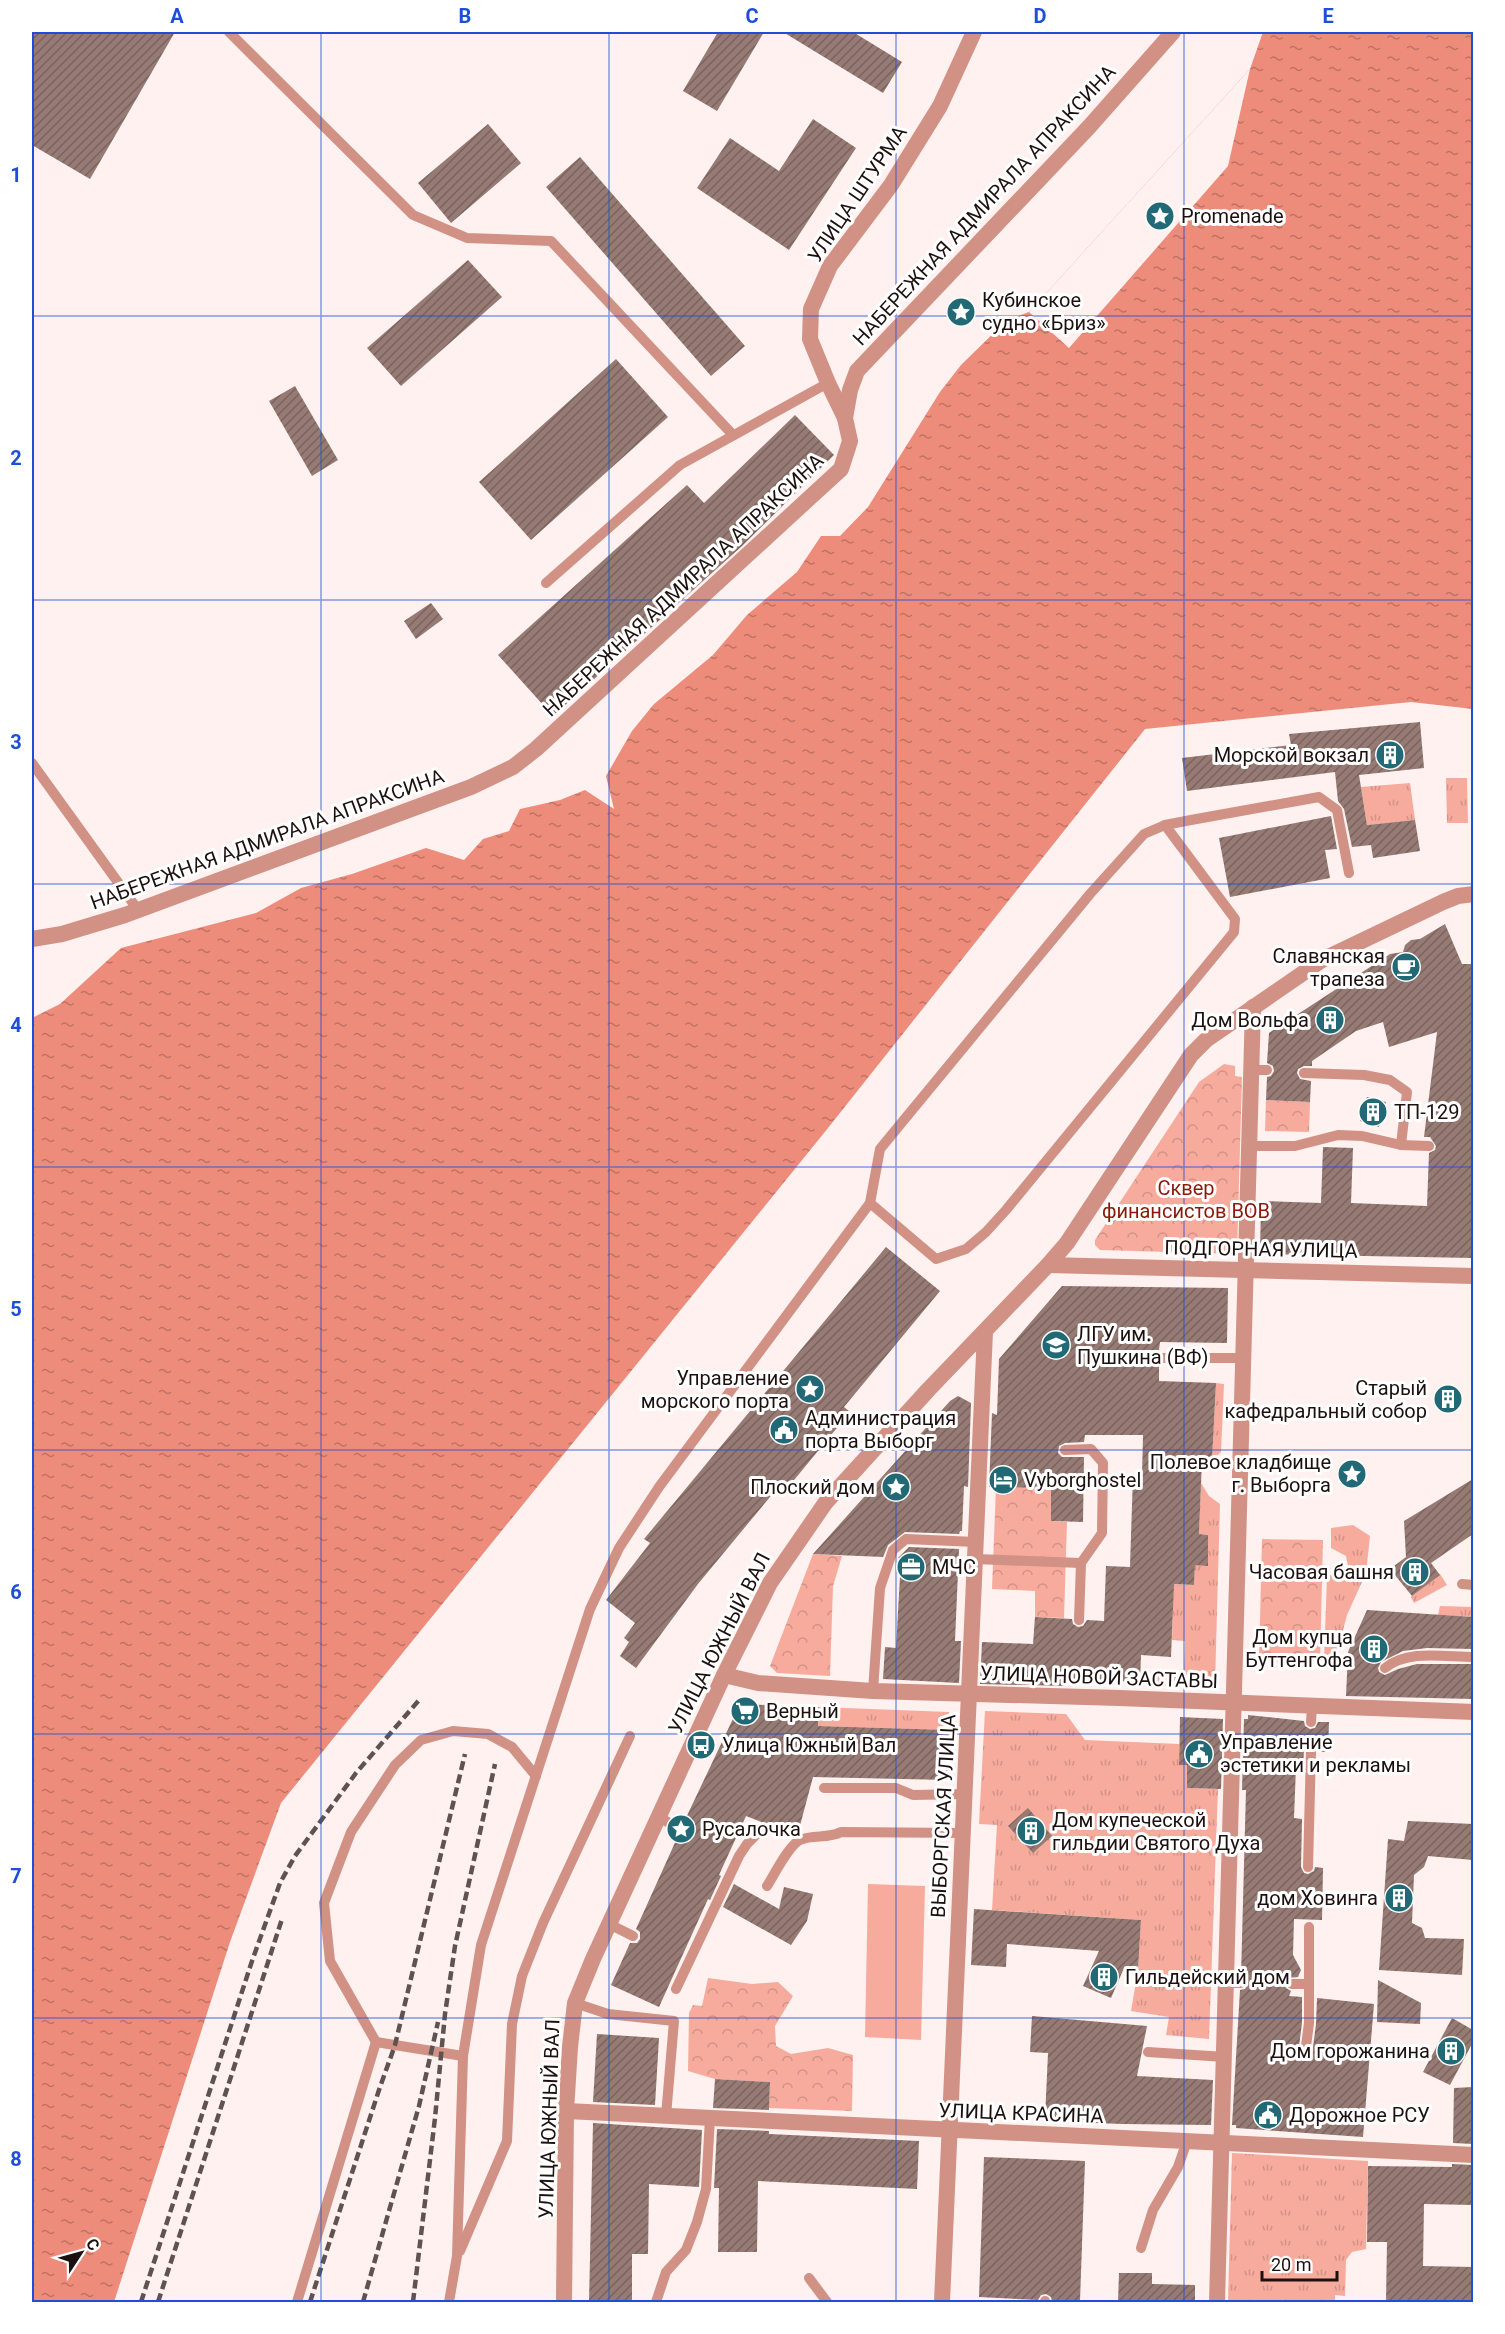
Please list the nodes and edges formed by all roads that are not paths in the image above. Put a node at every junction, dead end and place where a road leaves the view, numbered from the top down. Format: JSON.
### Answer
{"nodes":[{"id":1,"x":229,"y":32,"type":"edge"},
{"id":2,"x":974,"y":32,"type":"edge"},
{"id":3,"x":1173,"y":32,"type":"edge"},
{"id":4,"x":828,"y":383,"type":"junction"},
{"id":5,"x":845,"y":418,"type":"junction"},
{"id":6,"x":733,"y":435,"type":"junction"},
{"id":7,"x":546,"y":583,"type":"dead end"},
{"id":8,"x":32,"y":763,"type":"edge"},
{"id":9,"x":1165,"y":825,"type":"junction"},
{"id":10,"x":1350,"y":873,"type":"dead end"},
{"id":11,"x":1473,"y":894,"type":"edge"},
{"id":12,"x":138,"y":910,"type":"junction"},
{"id":13,"x":32,"y":939,"type":"edge"},
{"id":14,"x":1253,"y":1007,"type":"junction"},
{"id":15,"x":1304,"y":1073,"type":"dead end"},
{"id":16,"x":1401,"y":1145,"type":"junction"},
{"id":17,"x":1250,"y":1146,"type":"junction"},
{"id":18,"x":1429,"y":1146,"type":"dead end"},
{"id":19,"x":870,"y":1203,"type":"junction"},
{"id":20,"x":1048,"y":1265,"type":"junction"},
{"id":21,"x":1245,"y":1270,"type":"junction"},
{"id":22,"x":1473,"y":1276,"type":"edge"},
{"id":23,"x":985,"y":1332,"type":"junction"},
{"id":24,"x":1104,"y":1358,"type":"dead end"},
{"id":25,"x":1243,"y":1358,"type":"junction"},
{"id":26,"x":1065,"y":1450,"type":"dead end"},
{"id":27,"x":976,"y":1551,"type":"junction"},
{"id":28,"x":1081,"y":1563,"type":"junction"},
{"id":29,"x":1079,"y":1620,"type":"dead end"},
{"id":30,"x":1473,"y":1657,"type":"edge"},
{"id":31,"x":1386,"y":1668,"type":"dead end"},
{"id":32,"x":724,"y":1675,"type":"junction"},
{"id":33,"x":873,"y":1691,"type":"junction"},
{"id":34,"x":970,"y":1695,"type":"junction"},
{"id":35,"x":1234,"y":1702,"type":"junction"},
{"id":36,"x":1473,"y":1712,"type":"edge"},
{"id":37,"x":630,"y":1736,"type":"dead end"},
{"id":38,"x":1311,"y":1751,"type":"dead end"},
{"id":39,"x":536,"y":1776,"type":"junction"},
{"id":40,"x":824,"y":1788,"type":"dead end"},
{"id":41,"x":965,"y":1794,"type":"junction"},
{"id":42,"x":658,"y":1817,"type":"junction"},
{"id":43,"x":681,"y":1829,"type":"dead end"},
{"id":44,"x":761,"y":1830,"type":"dead end"},
{"id":45,"x":963,"y":1833,"type":"junction"},
{"id":46,"x":1308,"y":1867,"type":"dead end"},
{"id":47,"x":767,"y":1886,"type":"dead end"},
{"id":48,"x":609,"y":1924,"type":"junction"},
{"id":49,"x":1309,"y":1927,"type":"dead end"},
{"id":50,"x":633,"y":1936,"type":"dead end"},
{"id":51,"x":1292,"y":1984,"type":"dead end"},
{"id":52,"x":1308,"y":1984,"type":"junction"},
{"id":53,"x":676,"y":1989,"type":"dead end"},
{"id":54,"x":575,"y":2003,"type":"junction"},
{"id":55,"x":376,"y":2042,"type":"junction"},
{"id":56,"x":1148,"y":2052,"type":"dead end"},
{"id":57,"x":1305,"y":2054,"type":"dead end"},
{"id":58,"x":463,"y":2056,"type":"junction"},
{"id":59,"x":1225,"y":2057,"type":"junction"},
{"id":60,"x":566,"y":2111,"type":"junction"},
{"id":61,"x":666,"y":2116,"type":"junction"},
{"id":62,"x":710,"y":2118,"type":"junction"},
{"id":63,"x":950,"y":2131,"type":"junction"},
{"id":64,"x":1188,"y":2141,"type":"junction"},
{"id":65,"x":1223,"y":2143,"type":"junction"},
{"id":66,"x":1473,"y":2155,"type":"edge"},
{"id":67,"x":1141,"y":2248,"type":"dead end"},
{"id":68,"x":458,"y":2256,"type":"junction"},
{"id":69,"x":809,"y":2278,"type":"dead end"},
{"id":70,"x":297,"y":2302,"type":"edge"},
{"id":71,"x":449,"y":2302,"type":"edge"},
{"id":72,"x":564,"y":2302,"type":"edge"},
{"id":73,"x":656,"y":2302,"type":"edge"},
{"id":74,"x":827,"y":2302,"type":"edge"},
{"id":75,"x":942,"y":2302,"type":"edge"},
{"id":76,"x":1217,"y":2302,"type":"edge"}],
"edges":[{"from":1,"to":6,"type":"lane"},
{"from":2,"to":4,"type":"street","name":"УЛИЦА ШТУРМА"},
{"from":3,"to":5,"type":"street","name":"НАБЕРЕЖНАЯ АДМИРАЛА АПРАКСИНА"},
{"from":4,"to":5,"type":"street","name":"УЛИЦА ШТУРМА"},
{"from":4,"to":6,"type":"lane"},
{"from":5,"to":12,"type":"street","name":"НАБЕРЕЖНАЯ АДМИРАЛА АПРАКСИНА"},
{"from":6,"to":7,"type":"lane"},
{"from":8,"to":12,"type":"lane"},
{"from":9,"to":10,"type":"lane"},
{"from":9,"to":19,"type":"lane"},
{"from":9,"to":19,"type":"lane"},
{"from":11,"to":14,"type":"street","name":"УЛИЦА ЮЖНЫЙ ВАЛ"},
{"from":12,"to":13,"type":"street","name":"НАБЕРЕЖНАЯ АДМИРАЛА АПРАКСИНА"},
{"from":14,"to":17,"type":"street"},
{"from":14,"to":20,"type":"street","name":"УЛИЦА ЮЖНЫЙ ВАЛ"},
{"from":15,"to":16,"type":"lane"},
{"from":16,"to":17,"type":"lane"},
{"from":16,"to":18,"type":"lane"},
{"from":17,"to":21,"type":"street"},
{"from":19,"to":39,"type":"lane"},
{"from":20,"to":21,"type":"street","name":"ПОДГОРНАЯ УЛИЦА"},
{"from":20,"to":23,"type":"street","name":"УЛИЦА ЮЖНЫЙ ВАЛ"},
{"from":21,"to":22,"type":"street","name":"ПОДГОРНАЯ УЛИЦА"},
{"from":21,"to":25,"type":"street"},
{"from":23,"to":27,"type":"street","name":"ВЫБОРГСКАЯ УЛИЦА"},
{"from":23,"to":32,"type":"street","name":"УЛИЦА ЮЖНЫЙ ВАЛ"},
{"from":24,"to":25,"type":"lane"},
{"from":25,"to":35,"type":"street"},
{"from":26,"to":28,"type":"lane"},
{"from":27,"to":28,"type":"lane"},
{"from":27,"to":33,"type":"lane"},
{"from":27,"to":34,"type":"street","name":"ВЫБОРГСКАЯ УЛИЦА"},
{"from":28,"to":29,"type":"lane"},
{"from":30,"to":31,"type":"lane"},
{"from":32,"to":33,"type":"street","name":"УЛИЦА НОВОЙ ЗАСТАВЫ"},
{"from":32,"to":42,"type":"street","name":"УЛИЦА ЮЖНЫЙ ВАЛ"},
{"from":33,"to":34,"type":"street","name":"УЛИЦА НОВОЙ ЗАСТАВЫ"},
{"from":34,"to":35,"type":"street","name":"УЛИЦА НОВОЙ ЗАСТАВЫ"},
{"from":34,"to":41,"type":"street","name":"ВЫБОРГСКАЯ УЛИЦА"},
{"from":35,"to":36,"type":"street","name":"УЛИЦА НОВОЙ ЗАСТАВЫ"},
{"from":35,"to":59,"type":"street"},
{"from":37,"to":68,"type":"lane"},
{"from":38,"to":46,"type":"lane"},
{"from":39,"to":55,"type":"lane"},
{"from":39,"to":58,"type":"lane"},
{"from":40,"to":41,"type":"lane"},
{"from":41,"to":45,"type":"street","name":"ВЫБОРГСКАЯ УЛИЦА"},
{"from":42,"to":43,"type":"lane"},
{"from":42,"to":48,"type":"street","name":"УЛИЦА ЮЖНЫЙ ВАЛ"},
{"from":44,"to":53,"type":"lane"},
{"from":45,"to":47,"type":"lane"},
{"from":45,"to":63,"type":"street","name":"ВЫБОРГСКАЯ УЛИЦА"},
{"from":48,"to":50,"type":"lane"},
{"from":48,"to":54,"type":"street","name":"УЛИЦА ЮЖНЫЙ ВАЛ"},
{"from":49,"to":52,"type":"lane"},
{"from":51,"to":52,"type":"lane"},
{"from":52,"to":57,"type":"lane"},
{"from":54,"to":60,"type":"street","name":"УЛИЦА ЮЖНЫЙ ВАЛ"},
{"from":54,"to":61,"type":"lane"},
{"from":55,"to":58,"type":"lane"},
{"from":55,"to":70,"type":"lane"},
{"from":56,"to":59,"type":"lane"},
{"from":58,"to":68,"type":"lane"},
{"from":59,"to":65,"type":"street"},
{"from":60,"to":61,"type":"street","name":"УЛИЦА КРАСИНА"},
{"from":60,"to":72,"type":"street","name":"УЛИЦА ЮЖНЫЙ ВАЛ"},
{"from":61,"to":62,"type":"street","name":"УЛИЦА КРАСИНА"},
{"from":62,"to":63,"type":"street","name":"УЛИЦА КРАСИНА"},
{"from":62,"to":73,"type":"lane"},
{"from":63,"to":64,"type":"street","name":"УЛИЦА КРАСИНА"},
{"from":63,"to":75,"type":"street","name":"ВЫБОРГСКАЯ УЛИЦА"},
{"from":64,"to":65,"type":"street","name":"УЛИЦА КРАСИНА"},
{"from":64,"to":67,"type":"lane"},
{"from":65,"to":66,"type":"street","name":"УЛИЦА КРАСИНА"},
{"from":65,"to":76,"type":"street"},
{"from":68,"to":71,"type":"lane"},
{"from":69,"to":74,"type":"lane"}]}
